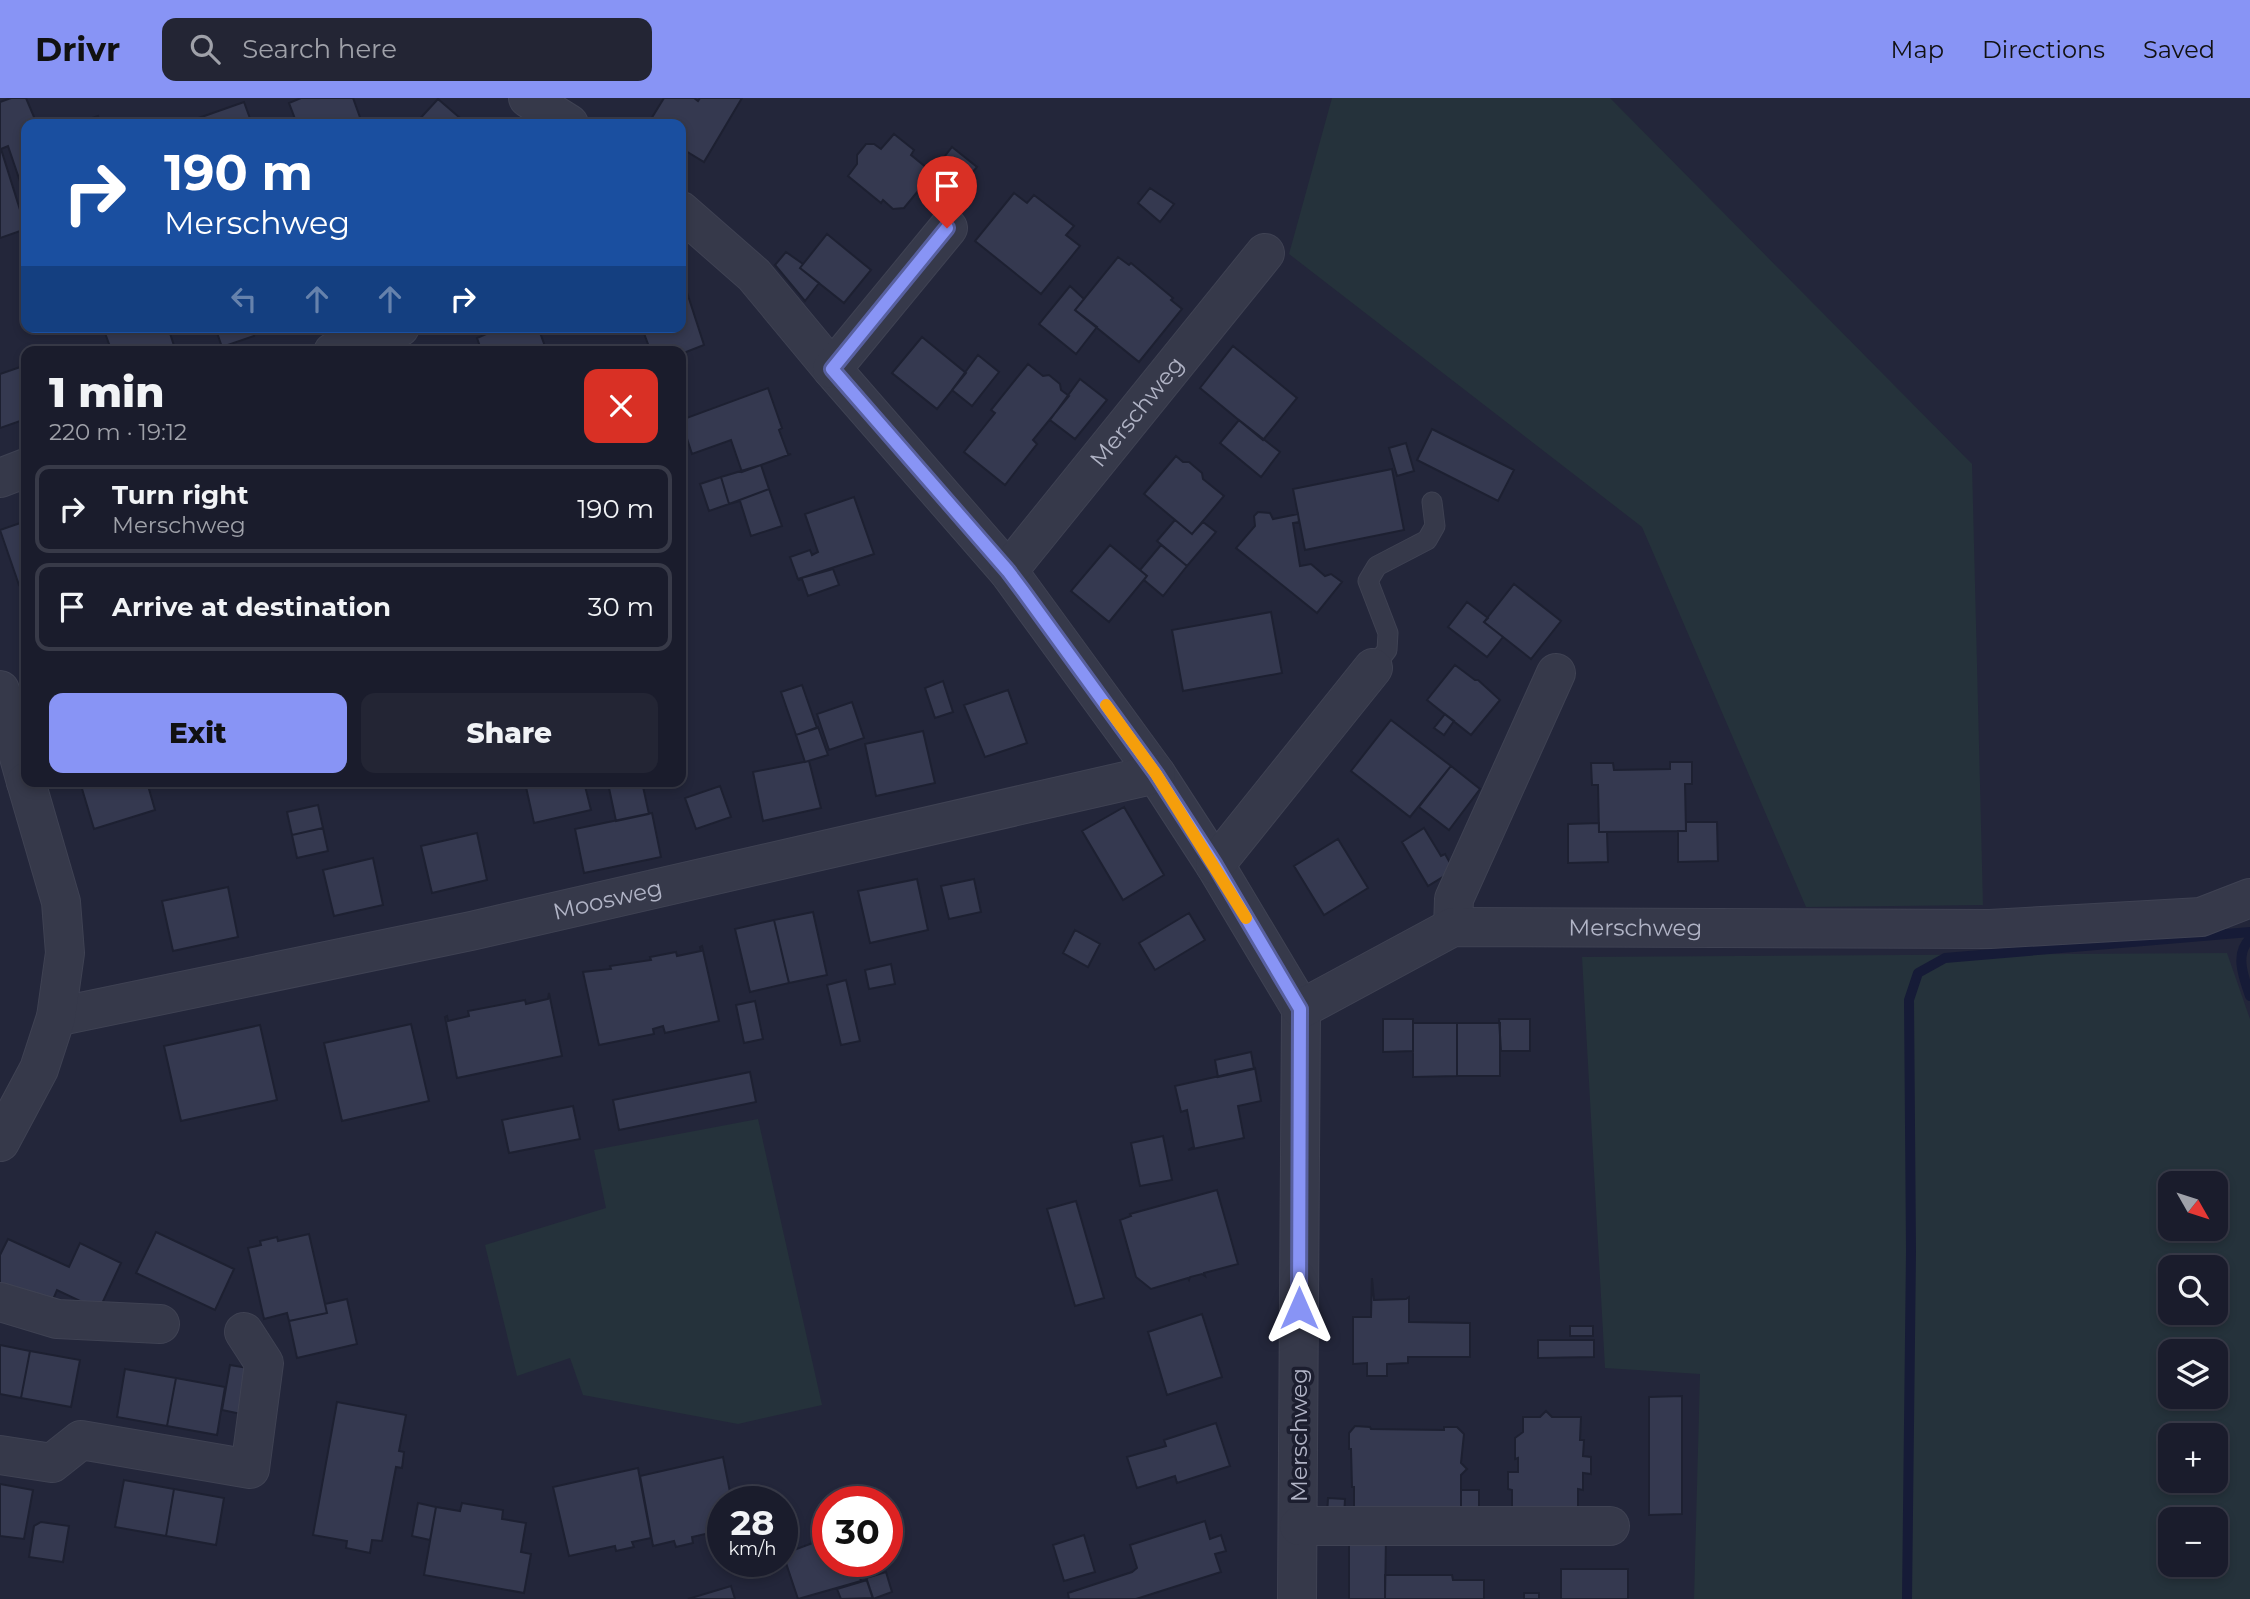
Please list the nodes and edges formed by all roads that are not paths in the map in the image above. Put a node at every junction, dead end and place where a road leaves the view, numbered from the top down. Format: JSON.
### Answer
{"nodes":[{"id":1,"x":528,"y":98,"type":"edge"},
{"id":2,"x":561,"y":119,"type":"edge"},
{"id":3,"x":686,"y":220,"type":"edge"},
{"id":4,"x":947,"y":228,"type":"dead end"},
{"id":5,"x":1265,"y":253,"type":"dead end"},
{"id":6,"x":384,"y":333,"type":"edge"},
{"id":7,"x":349,"y":346,"type":"edge"},
{"id":8,"x":832,"y":369,"type":"junction"},
{"id":9,"x":21,"y":470,"type":"edge"},
{"id":10,"x":0,"y":478,"type":"edge"},
{"id":11,"x":1432,"y":502,"type":"dead end"},
{"id":12,"x":1008,"y":571,"type":"junction"},
{"id":13,"x":1373,"y":668,"type":"joint"},
{"id":14,"x":1556,"y":673,"type":"dead end"},
{"id":15,"x":0,"y":690,"type":"edge"},
{"id":16,"x":21,"y":764,"type":"edge"},
{"id":17,"x":1156,"y":774,"type":"junction"},
{"id":18,"x":27,"y":787,"type":"edge"},
{"id":19,"x":1215,"y":865,"type":"junction"},
{"id":20,"x":2250,"y":898,"type":"edge"},
{"id":21,"x":1453,"y":928,"type":"junction"},
{"id":22,"x":1300,"y":1009,"type":"junction"},
{"id":23,"x":56,"y":1017,"type":"junction"},
{"id":24,"x":0,"y":1142,"type":"edge"},
{"id":25,"x":0,"y":1302,"type":"edge"},
{"id":26,"x":160,"y":1324,"type":"dead end"},
{"id":27,"x":244,"y":1332,"type":"dead end"},
{"id":28,"x":0,"y":1455,"type":"edge"},
{"id":29,"x":1299,"y":1526,"type":"junction"},
{"id":30,"x":1609,"y":1526,"type":"dead end"},
{"id":31,"x":1297,"y":1599,"type":"edge"}],
"edges":[{"from":1,"to":2,"type":"street"},
{"from":3,"to":8,"type":"street"},
{"from":4,"to":8,"type":"street"},
{"from":5,"to":12,"type":"street","name":"Merschweg"},
{"from":6,"to":7,"type":"street"},
{"from":8,"to":12,"type":"street"},
{"from":9,"to":10,"type":"street"},
{"from":11,"to":13,"type":"lane"},
{"from":12,"to":17,"type":"street"},
{"from":13,"to":19,"type":"street"},
{"from":14,"to":21,"type":"street"},
{"from":15,"to":16,"type":"street"},
{"from":17,"to":19,"type":"street"},
{"from":17,"to":23,"type":"street","name":"Moosweg"},
{"from":18,"to":23,"type":"street"},
{"from":19,"to":22,"type":"street"},
{"from":20,"to":21,"type":"street","name":"Merschweg"},
{"from":21,"to":22,"type":"street","name":"Merschweg"},
{"from":22,"to":29,"type":"street","name":"Merschweg"},
{"from":23,"to":24,"type":"street"},
{"from":25,"to":26,"type":"street"},
{"from":27,"to":28,"type":"street"},
{"from":29,"to":30,"type":"street","name":"Merschweg"},
{"from":29,"to":31,"type":"street","name":"Merschweg"}]}
